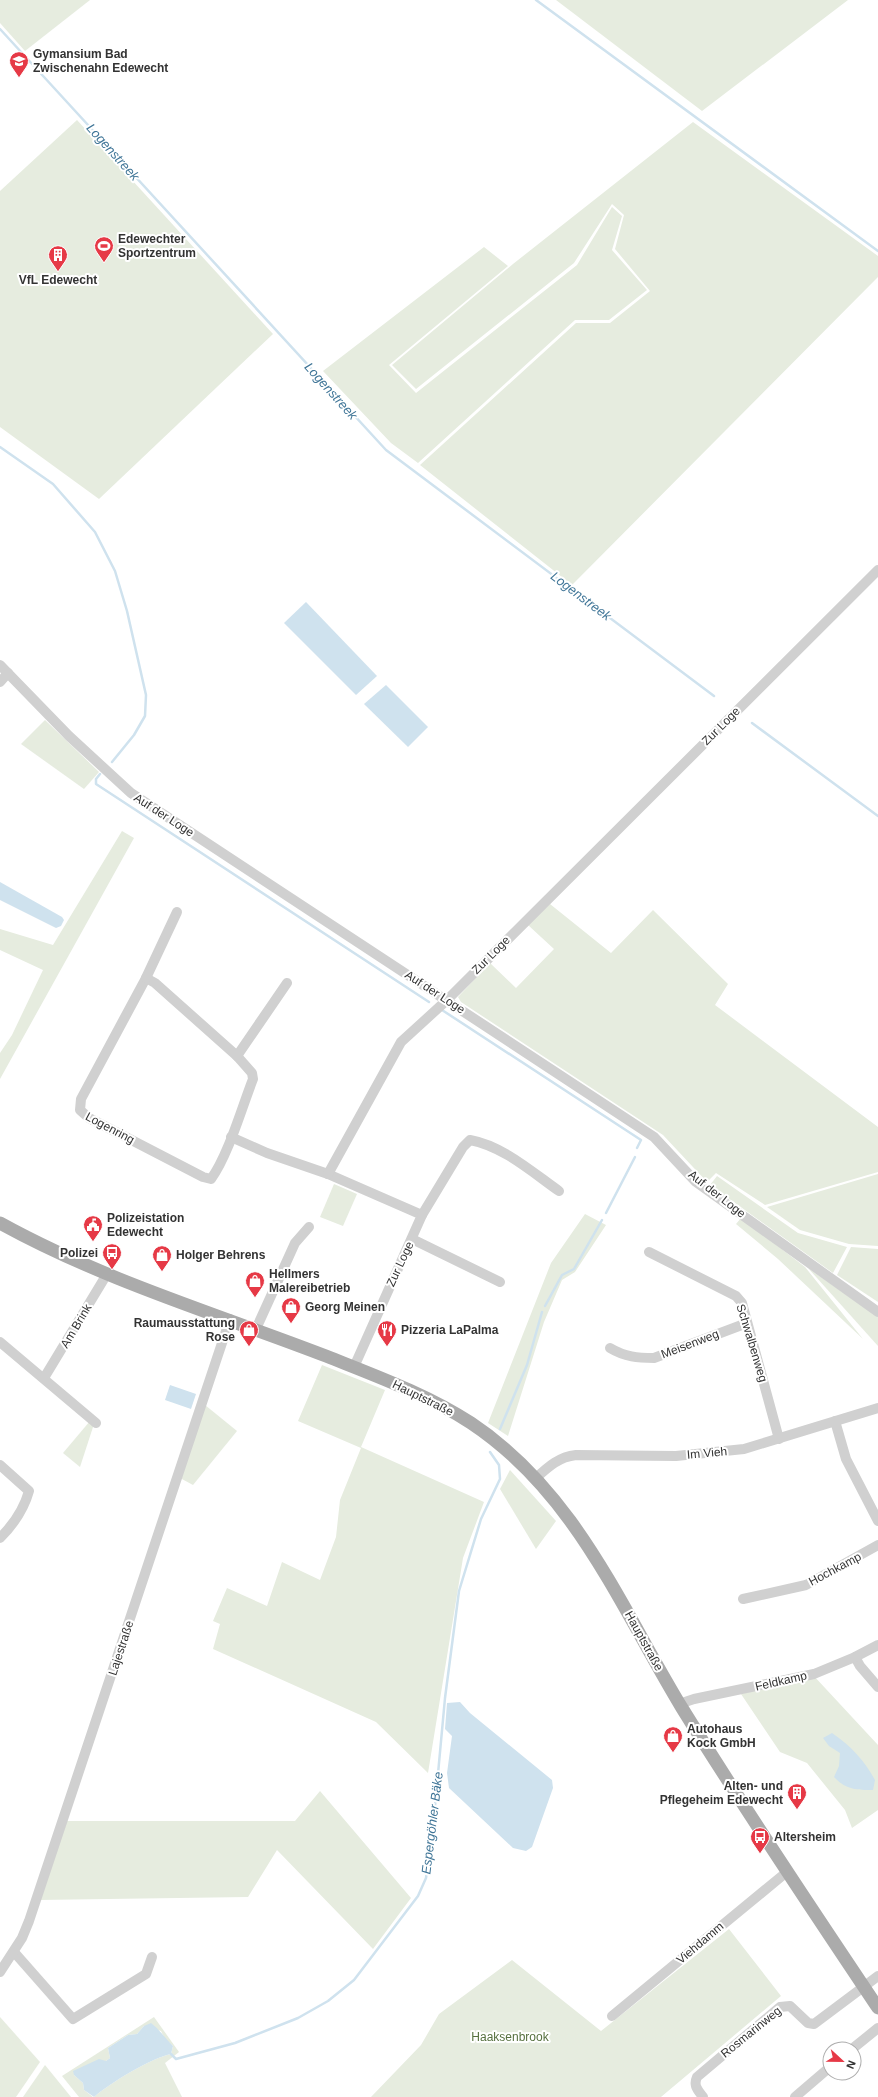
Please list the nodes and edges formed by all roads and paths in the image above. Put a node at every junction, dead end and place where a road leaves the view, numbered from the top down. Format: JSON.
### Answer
{"nodes":[{"id":1,"x":878,"y":570,"type":"edge"},
{"id":2,"x":0,"y":665,"type":"edge"},
{"id":3,"x":8,"y":672,"type":"junction"},
{"id":4,"x":0,"y":682,"type":"edge"},
{"id":5,"x":176,"y":912,"type":"dead end"},
{"id":6,"x":146,"y":978,"type":"junction"},
{"id":7,"x":287,"y":983,"type":"dead end"},
{"id":8,"x":447,"y":1000,"type":"junction"},
{"id":9,"x":237,"y":1056,"type":"junction"},
{"id":10,"x":231,"y":1137,"type":"junction"},
{"id":11,"x":328,"y":1174,"type":"junction"},
{"id":12,"x":559,"y":1191,"type":"dead end"},
{"id":13,"x":422,"y":1215,"type":"junction"},
{"id":14,"x":0,"y":1223,"type":"edge"},
{"id":15,"x":309,"y":1227,"type":"dead end"},
{"id":16,"x":412,"y":1239,"type":"junction"},
{"id":17,"x":649,"y":1252,"type":"dead end"},
{"id":18,"x":107,"y":1274,"type":"junction"},
{"id":19,"x":500,"y":1282,"type":"dead end"},
{"id":20,"x":878,"y":1312,"type":"edge"},
{"id":21,"x":230,"y":1319,"type":"junction"},
{"id":22,"x":747,"y":1323,"type":"junction"},
{"id":23,"x":256,"y":1329,"type":"junction"},
{"id":24,"x":0,"y":1342,"type":"edge"},
{"id":25,"x":610,"y":1348,"type":"dead end"},
{"id":26,"x":354,"y":1368,"type":"junction"},
{"id":27,"x":44,"y":1378,"type":"junction"},
{"id":28,"x":878,"y":1408,"type":"edge"},
{"id":29,"x":835,"y":1421,"type":"junction"},
{"id":30,"x":96,"y":1423,"type":"dead end"},
{"id":31,"x":779,"y":1439,"type":"junction"},
{"id":32,"x":0,"y":1465,"type":"edge"},
{"id":33,"x":536,"y":1478,"type":"junction"},
{"id":34,"x":878,"y":1521,"type":"edge"},
{"id":35,"x":0,"y":1538,"type":"edge"},
{"id":36,"x":878,"y":1545,"type":"edge"},
{"id":37,"x":744,"y":1599,"type":"dead end"},
{"id":38,"x":878,"y":1645,"type":"edge"},
{"id":39,"x":856,"y":1657,"type":"junction"},
{"id":40,"x":878,"y":1687,"type":"edge"},
{"id":41,"x":680,"y":1704,"type":"junction"},
{"id":42,"x":788,"y":1871,"type":"junction"},
{"id":43,"x":14,"y":1952,"type":"junction"},
{"id":44,"x":152,"y":1957,"type":"dead end"},
{"id":45,"x":0,"y":1972,"type":"edge"},
{"id":46,"x":878,"y":1976,"type":"edge"},
{"id":47,"x":863,"y":1987,"type":"junction"},
{"id":48,"x":878,"y":2008,"type":"edge"},
{"id":49,"x":612,"y":2016,"type":"dead end"},
{"id":50,"x":878,"y":2028,"type":"edge"},
{"id":51,"x":862,"y":2041,"type":"edge"},
{"id":52,"x":822,"y":2074,"type":"edge"},
{"id":53,"x":797,"y":2096,"type":"edge"},
{"id":54,"x":703,"y":2097,"type":"edge"}],
"edges":[{"from":1,"to":8,"type":"street","name":"Zur Loge"},
{"from":2,"to":3,"type":"street","name":"Auf der Loge"},
{"from":3,"to":4,"type":"street"},
{"from":3,"to":8,"type":"street","name":"Auf der Loge"},
{"from":5,"to":6,"type":"street","name":"Logenring"},
{"from":6,"to":9,"type":"street","name":"Logenring"},
{"from":6,"to":10,"type":"street","name":"Logenring"},
{"from":7,"to":9,"type":"street"},
{"from":8,"to":11,"type":"street","name":"Zur Loge"},
{"from":8,"to":20,"type":"street","name":"Auf der Loge"},
{"from":9,"to":10,"type":"street","name":"Logenring"},
{"from":10,"to":11,"type":"street"},
{"from":11,"to":13,"type":"street"},
{"from":12,"to":13,"type":"street","name":"Zur Loge"},
{"from":13,"to":16,"type":"street","name":"Zur Loge"},
{"from":14,"to":18,"type":"main road","name":"Hauptstraße"},
{"from":15,"to":23,"type":"street"},
{"from":16,"to":19,"type":"street"},
{"from":16,"to":26,"type":"street","name":"Zur Loge"},
{"from":17,"to":22,"type":"street","name":"Schwalbenweg"},
{"from":18,"to":21,"type":"main road","name":"Hauptstraße"},
{"from":18,"to":27,"type":"street","name":"Am Brink"},
{"from":21,"to":23,"type":"main road","name":"Hauptstraße"},
{"from":21,"to":43,"type":"street","name":"Lajestraße"},
{"from":22,"to":25,"type":"street","name":"Meisenweg"},
{"from":22,"to":31,"type":"street","name":"Schwalbenweg"},
{"from":23,"to":26,"type":"main road","name":"Hauptstraße"},
{"from":24,"to":27,"type":"street"},
{"from":26,"to":33,"type":"main road","name":"Hauptstraße"},
{"from":27,"to":30,"type":"street"},
{"from":28,"to":29,"type":"street","name":"Im Vieh"},
{"from":29,"to":31,"type":"street","name":"Im Vieh"},
{"from":29,"to":34,"type":"street"},
{"from":31,"to":33,"type":"street","name":"Im Vieh"},
{"from":32,"to":35,"type":"street"},
{"from":33,"to":41,"type":"main road","name":"Hauptstraße"},
{"from":36,"to":37,"type":"street","name":"Hochkamp"},
{"from":38,"to":39,"type":"street","name":"Feldkamp"},
{"from":39,"to":40,"type":"street"},
{"from":39,"to":41,"type":"street","name":"Feldkamp"},
{"from":41,"to":42,"type":"main road","name":"Hauptstraße"},
{"from":42,"to":47,"type":"main road"},
{"from":42,"to":49,"type":"street","name":"Viehdamm"},
{"from":43,"to":44,"type":"street"},
{"from":43,"to":45,"type":"street","name":"Lajestraße"},
{"from":46,"to":47,"type":"street"},
{"from":47,"to":48,"type":"main road"},
{"from":47,"to":54,"type":"street","name":"Rosmarinweg"},
{"from":50,"to":51,"type":"street"},
{"from":52,"to":53,"type":"street"}]}
